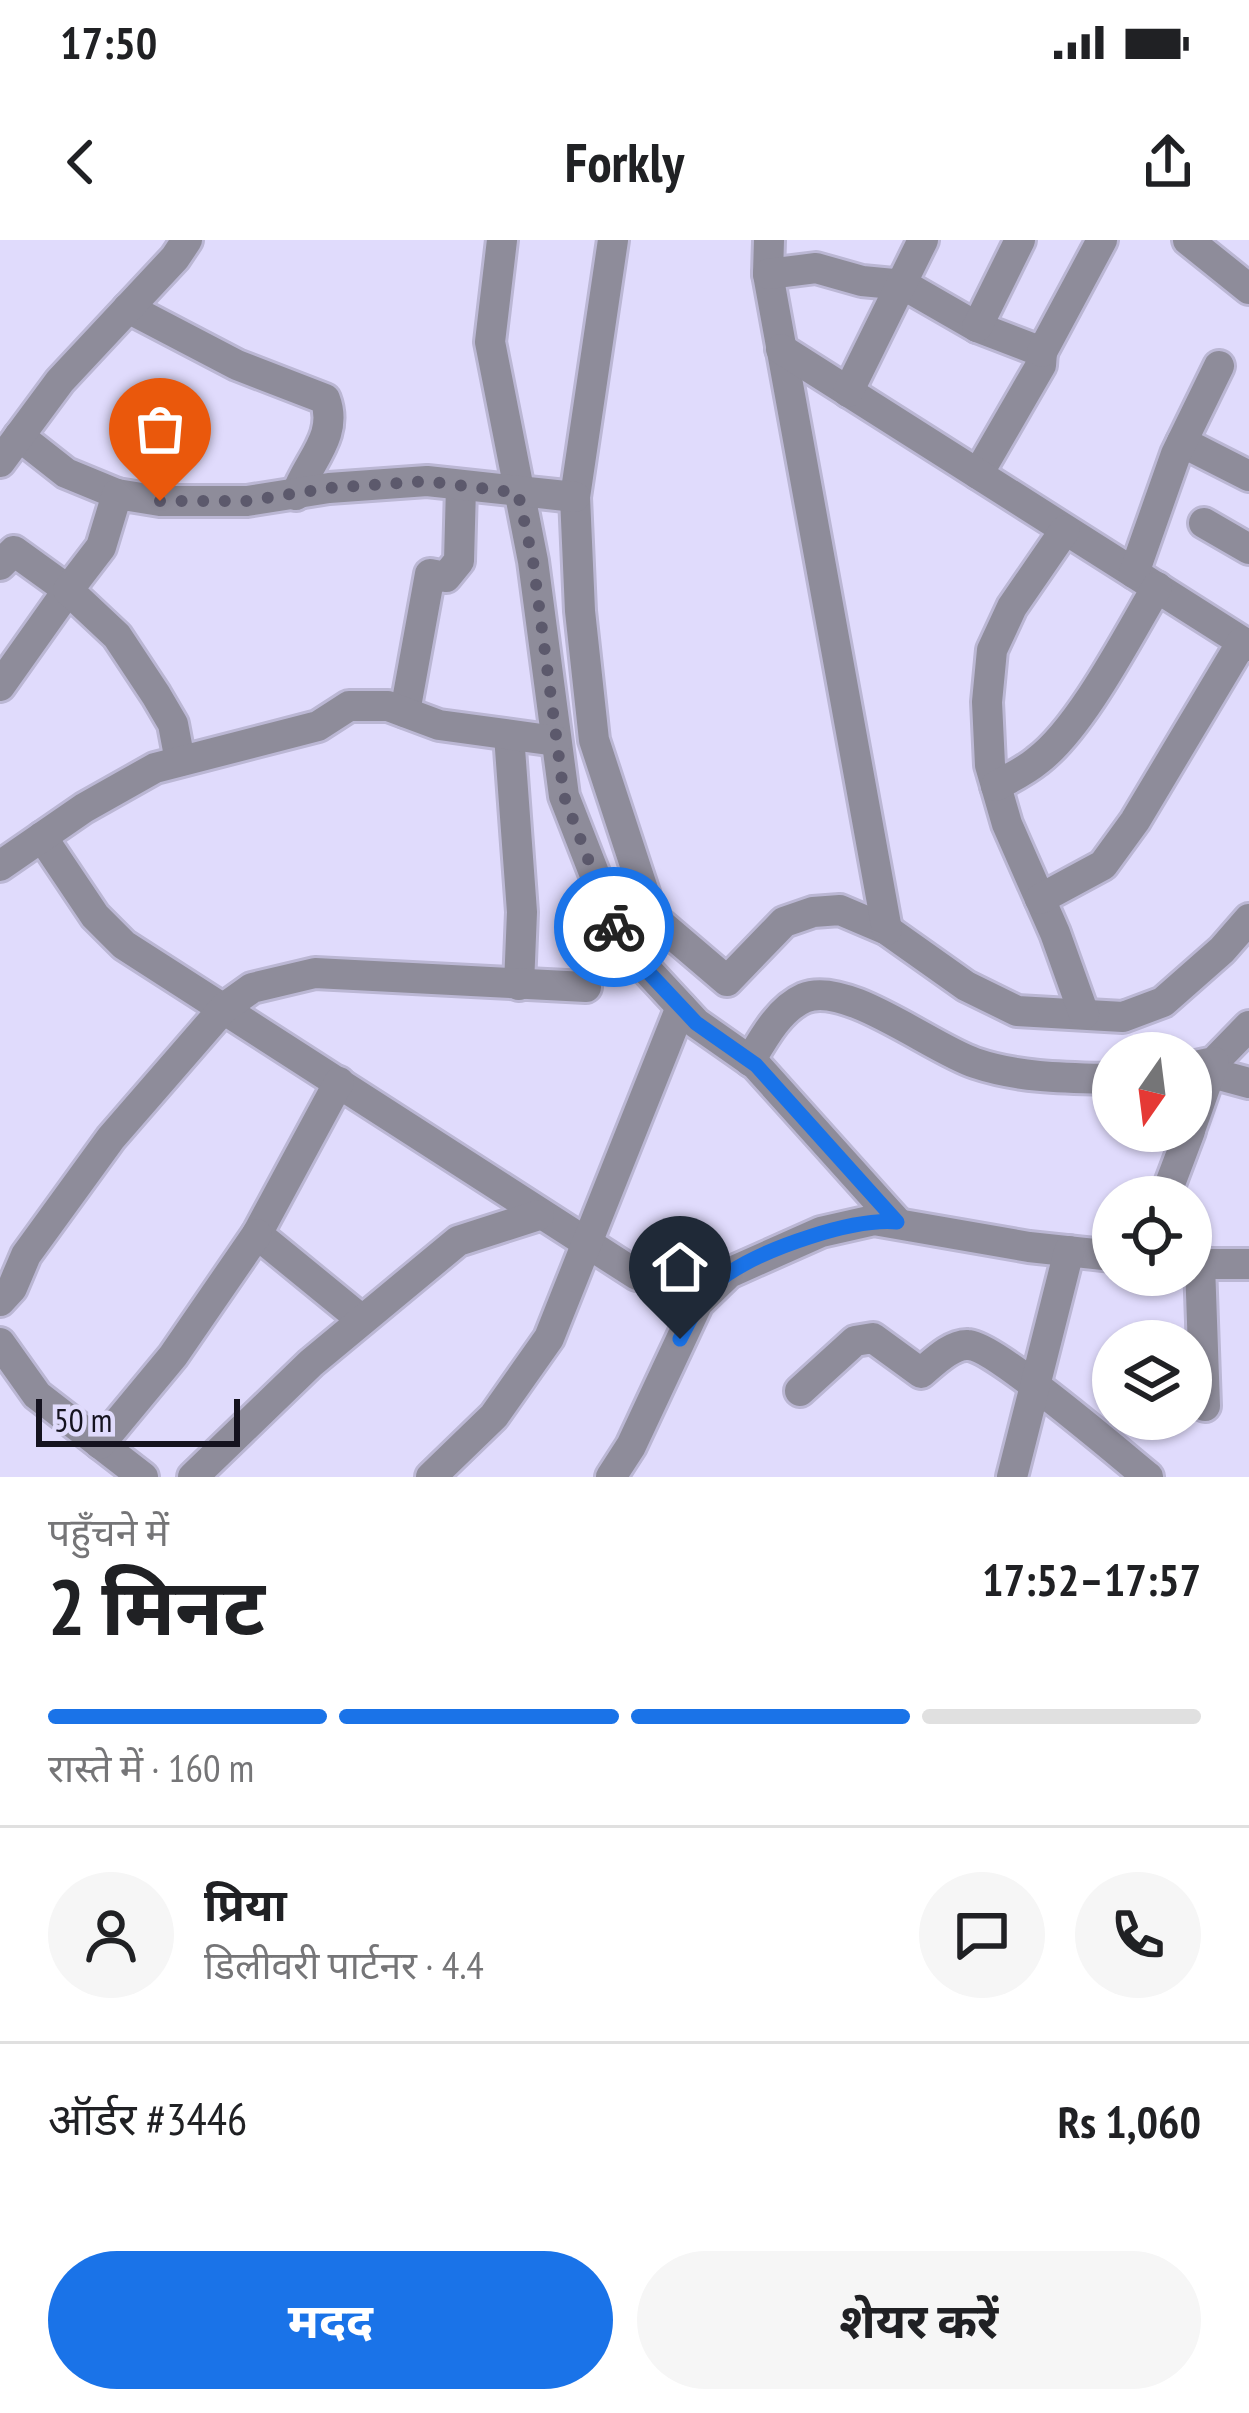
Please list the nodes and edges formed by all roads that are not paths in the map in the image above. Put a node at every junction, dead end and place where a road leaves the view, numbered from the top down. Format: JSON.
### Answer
{"nodes":[{"id":1,"x":187,"y":240,"type":"edge"},
{"id":2,"x":502,"y":240,"type":"edge"},
{"id":3,"x":614,"y":240,"type":"edge"},
{"id":4,"x":769,"y":240,"type":"edge"},
{"id":5,"x":923,"y":240,"type":"edge"},
{"id":6,"x":1020,"y":240,"type":"edge"},
{"id":7,"x":1102,"y":240,"type":"edge"},
{"id":8,"x":1188,"y":240,"type":"edge"},
{"id":9,"x":768,"y":274,"type":"junction"},
{"id":10,"x":904,"y":285,"type":"junction"},
{"id":11,"x":1249,"y":289,"type":"edge"},
{"id":12,"x":128,"y":308,"type":"junction"},
{"id":13,"x":977,"y":327,"type":"junction"},
{"id":14,"x":781,"y":350,"type":"junction"},
{"id":15,"x":1042,"y":352,"type":"junction"},
{"id":16,"x":1219,"y":366,"type":"dead end"},
{"id":17,"x":848,"y":392,"type":"junction"},
{"id":18,"x":19,"y":436,"type":"junction"},
{"id":19,"x":1181,"y":442,"type":"junction"},
{"id":20,"x":0,"y":462,"type":"edge"},
{"id":21,"x":978,"y":474,"type":"junction"},
{"id":22,"x":1249,"y":476,"type":"edge"},
{"id":23,"x":461,"y":487,"type":"junction"},
{"id":24,"x":518,"y":493,"type":"junction"},
{"id":25,"x":117,"y":494,"type":"junction"},
{"id":26,"x":296,"y":495,"type":"junction"},
{"id":27,"x":575,"y":497,"type":"junction"},
{"id":28,"x":1204,"y":523,"type":"dead end"},
{"id":29,"x":1065,"y":530,"type":"junction"},
{"id":30,"x":1249,"y":549,"type":"edge"},
{"id":31,"x":0,"y":565,"type":"edge"},
{"id":32,"x":1145,"y":580,"type":"junction"},
{"id":33,"x":68,"y":590,"type":"junction"},
{"id":34,"x":1246,"y":644,"type":"edge"},
{"id":35,"x":0,"y":686,"type":"edge"},
{"id":36,"x":405,"y":712,"type":"junction"},
{"id":37,"x":509,"y":735,"type":"junction"},
{"id":38,"x":594,"y":740,"type":"junction"},
{"id":39,"x":557,"y":747,"type":"junction"},
{"id":40,"x":180,"y":761,"type":"junction"},
{"id":41,"x":996,"y":786,"type":"junction"},
{"id":42,"x":42,"y":838,"type":"junction"},
{"id":43,"x":0,"y":866,"type":"edge"},
{"id":44,"x":1040,"y":899,"type":"junction"},
{"id":45,"x":1249,"y":919,"type":"edge"},
{"id":46,"x":887,"y":930,"type":"junction"},
{"id":47,"x":519,"y":985,"type":"junction"},
{"id":48,"x":586,"y":987,"type":"dead end"},
{"id":49,"x":224,"y":1008,"type":"junction"},
{"id":50,"x":1084,"y":1014,"type":"junction"},
{"id":51,"x":688,"y":1015,"type":"junction"},
{"id":52,"x":1249,"y":1026,"type":"edge"},
{"id":53,"x":747,"y":1058,"type":"junction"},
{"id":54,"x":1212,"y":1061,"type":"edge"},
{"id":55,"x":1212,"y":1069,"type":"edge"},
{"id":56,"x":1092,"y":1078,"type":"edge"},
{"id":57,"x":339,"y":1082,"type":"junction"},
{"id":58,"x":1249,"y":1083,"type":"edge"},
{"id":59,"x":539,"y":1215,"type":"junction"},
{"id":60,"x":897,"y":1222,"type":"junction"},
{"id":61,"x":257,"y":1234,"type":"junction"},
{"id":62,"x":587,"y":1240,"type":"junction"},
{"id":63,"x":1069,"y":1251,"type":"junction"},
{"id":64,"x":1092,"y":1254,"type":"edge"},
{"id":65,"x":1212,"y":1264,"type":"edge"},
{"id":66,"x":1249,"y":1264,"type":"edge"},
{"id":67,"x":637,"y":1275,"type":"dead end"},
{"id":68,"x":0,"y":1301,"type":"edge"},
{"id":69,"x":362,"y":1320,"type":"junction"},
{"id":70,"x":0,"y":1343,"type":"edge"},
{"id":71,"x":1034,"y":1387,"type":"junction"},
{"id":72,"x":800,"y":1390,"type":"dead end"},
{"id":73,"x":100,"y":1444,"type":"junction"},
{"id":74,"x":143,"y":1477,"type":"edge"},
{"id":75,"x":194,"y":1477,"type":"edge"},
{"id":76,"x":431,"y":1477,"type":"edge"},
{"id":77,"x":611,"y":1477,"type":"edge"},
{"id":78,"x":1012,"y":1477,"type":"edge"},
{"id":79,"x":1148,"y":1477,"type":"edge"}],
"edges":[{"from":1,"to":12,"type":"street"},
{"from":2,"to":24,"type":"street"},
{"from":3,"to":27,"type":"street"},
{"from":4,"to":9,"type":"street"},
{"from":5,"to":10,"type":"street"},
{"from":6,"to":13,"type":"street"},
{"from":7,"to":15,"type":"street"},
{"from":8,"to":11,"type":"street"},
{"from":9,"to":10,"type":"street"},
{"from":9,"to":14,"type":"street"},
{"from":10,"to":13,"type":"street"},
{"from":10,"to":17,"type":"street"},
{"from":12,"to":18,"type":"street"},
{"from":12,"to":26,"type":"street"},
{"from":13,"to":15,"type":"street"},
{"from":14,"to":17,"type":"street"},
{"from":14,"to":46,"type":"street"},
{"from":15,"to":21,"type":"street"},
{"from":16,"to":19,"type":"street"},
{"from":17,"to":21,"type":"street"},
{"from":18,"to":20,"type":"street"},
{"from":18,"to":25,"type":"street"},
{"from":19,"to":22,"type":"street"},
{"from":19,"to":32,"type":"street"},
{"from":21,"to":29,"type":"street"},
{"from":23,"to":24,"type":"street"},
{"from":23,"to":26,"type":"street"},
{"from":23,"to":36,"type":"street"},
{"from":24,"to":27,"type":"street"},
{"from":24,"to":39,"type":"street"},
{"from":25,"to":26,"type":"street"},
{"from":25,"to":33,"type":"street"},
{"from":27,"to":38,"type":"street"},
{"from":28,"to":30,"type":"street"},
{"from":29,"to":32,"type":"street"},
{"from":29,"to":41,"type":"street"},
{"from":31,"to":33,"type":"street"},
{"from":32,"to":34,"type":"street"},
{"from":32,"to":41,"type":"street"},
{"from":33,"to":35,"type":"street"},
{"from":33,"to":40,"type":"street"},
{"from":34,"to":44,"type":"street"},
{"from":36,"to":37,"type":"street"},
{"from":36,"to":40,"type":"street"},
{"from":37,"to":39,"type":"street"},
{"from":37,"to":47,"type":"street"},
{"from":38,"to":39,"type":"street"},
{"from":38,"to":46,"type":"street"},
{"from":39,"to":51,"type":"street"},
{"from":40,"to":42,"type":"street"},
{"from":41,"to":44,"type":"street"},
{"from":42,"to":43,"type":"street"},
{"from":42,"to":49,"type":"street"},
{"from":44,"to":50,"type":"street"},
{"from":45,"to":50,"type":"street"},
{"from":46,"to":50,"type":"street"},
{"from":47,"to":48,"type":"street"},
{"from":47,"to":49,"type":"street"},
{"from":49,"to":57,"type":"street"},
{"from":49,"to":68,"type":"street"},
{"from":51,"to":53,"type":"street"},
{"from":51,"to":62,"type":"street"},
{"from":52,"to":54,"type":"street"},
{"from":53,"to":56,"type":"street"},
{"from":53,"to":60,"type":"street"},
{"from":55,"to":58,"type":"street"},
{"from":57,"to":59,"type":"street"},
{"from":57,"to":61,"type":"street"},
{"from":59,"to":62,"type":"street"},
{"from":59,"to":69,"type":"street"},
{"from":60,"to":63,"type":"street"},
{"from":60,"to":77,"type":"street"},
{"from":61,"to":69,"type":"street"},
{"from":61,"to":73,"type":"street"},
{"from":62,"to":67,"type":"street"},
{"from":62,"to":76,"type":"street"},
{"from":63,"to":64,"type":"street"},
{"from":63,"to":71,"type":"street"},
{"from":65,"to":66,"type":"street"},
{"from":69,"to":75,"type":"street"},
{"from":70,"to":73,"type":"street"},
{"from":71,"to":72,"type":"street"},
{"from":71,"to":78,"type":"street"},
{"from":71,"to":79,"type":"street"},
{"from":73,"to":74,"type":"street"}]}
